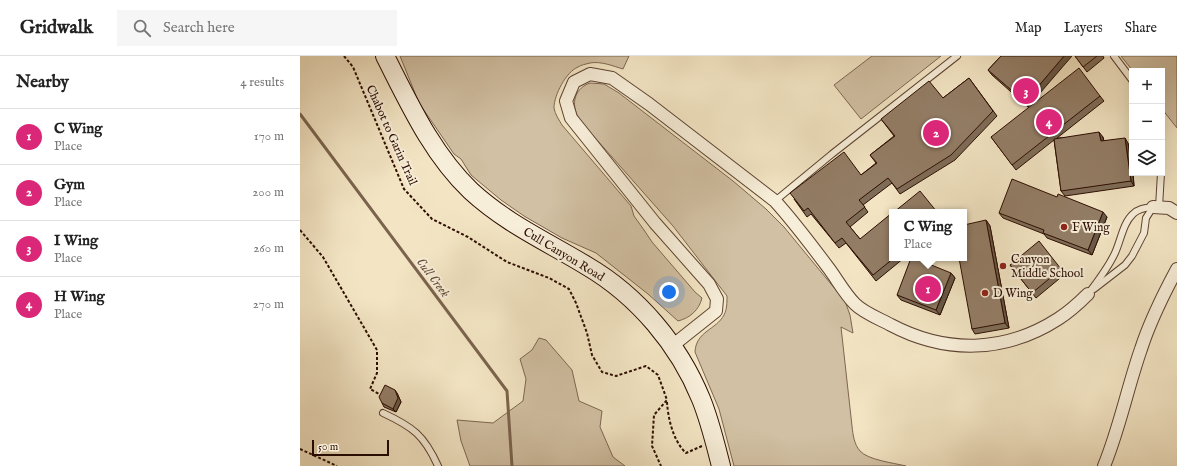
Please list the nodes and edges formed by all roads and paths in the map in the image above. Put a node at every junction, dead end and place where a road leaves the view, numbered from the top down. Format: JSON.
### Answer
{"nodes":[{"id":1,"x":344,"y":56,"type":"edge"},
{"id":2,"x":386,"y":56,"type":"edge"},
{"id":3,"x":957,"y":56,"type":"edge"},
{"id":4,"x":1114,"y":56,"type":"edge"},
{"id":5,"x":1129,"y":76,"type":"edge"},
{"id":6,"x":1161,"y":176,"type":"edge"},
{"id":7,"x":775,"y":201,"type":"junction"},
{"id":8,"x":1156,"y":207,"type":"junction"},
{"id":9,"x":1177,"y":213,"type":"edge"},
{"id":10,"x":300,"y":230,"type":"edge"},
{"id":11,"x":1177,"y":269,"type":"edge"},
{"id":12,"x":1088,"y":294,"type":"junction"},
{"id":13,"x":672,"y":346,"type":"junction"},
{"id":14,"x":379,"y":394,"type":"edge"},
{"id":15,"x":668,"y":400,"type":"junction"},
{"id":16,"x":383,"y":413,"type":"dead end"},
{"id":17,"x":715,"y":441,"type":"junction"},
{"id":18,"x":300,"y":449,"type":"edge"},
{"id":19,"x":337,"y":466,"type":"edge"},
{"id":20,"x":438,"y":466,"type":"edge"},
{"id":21,"x":661,"y":466,"type":"edge"},
{"id":22,"x":721,"y":466,"type":"edge"},
{"id":23,"x":1104,"y":466,"type":"edge"}],
"edges":[{"from":1,"to":15,"type":"path","name":"Chabot to Garin Trail"},
{"from":2,"to":13,"type":"street","name":"Cull Canyon Road"},
{"from":3,"to":7,"type":"lane"},
{"from":4,"to":5,"type":"lane"},
{"from":6,"to":8,"type":"lane"},
{"from":7,"to":12,"type":"street"},
{"from":7,"to":13,"type":"street"},
{"from":8,"to":9,"type":"street"},
{"from":8,"to":12,"type":"lane"},
{"from":8,"to":12,"type":"lane"},
{"from":10,"to":14,"type":"path"},
{"from":11,"to":23,"type":"street"},
{"from":13,"to":17,"type":"street","name":"Cull Canyon Road"},
{"from":15,"to":17,"type":"path"},
{"from":15,"to":21,"type":"path"},
{"from":16,"to":20,"type":"lane"},
{"from":17,"to":22,"type":"street","name":"Cull Canyon Road"},
{"from":18,"to":19,"type":"path"}]}
